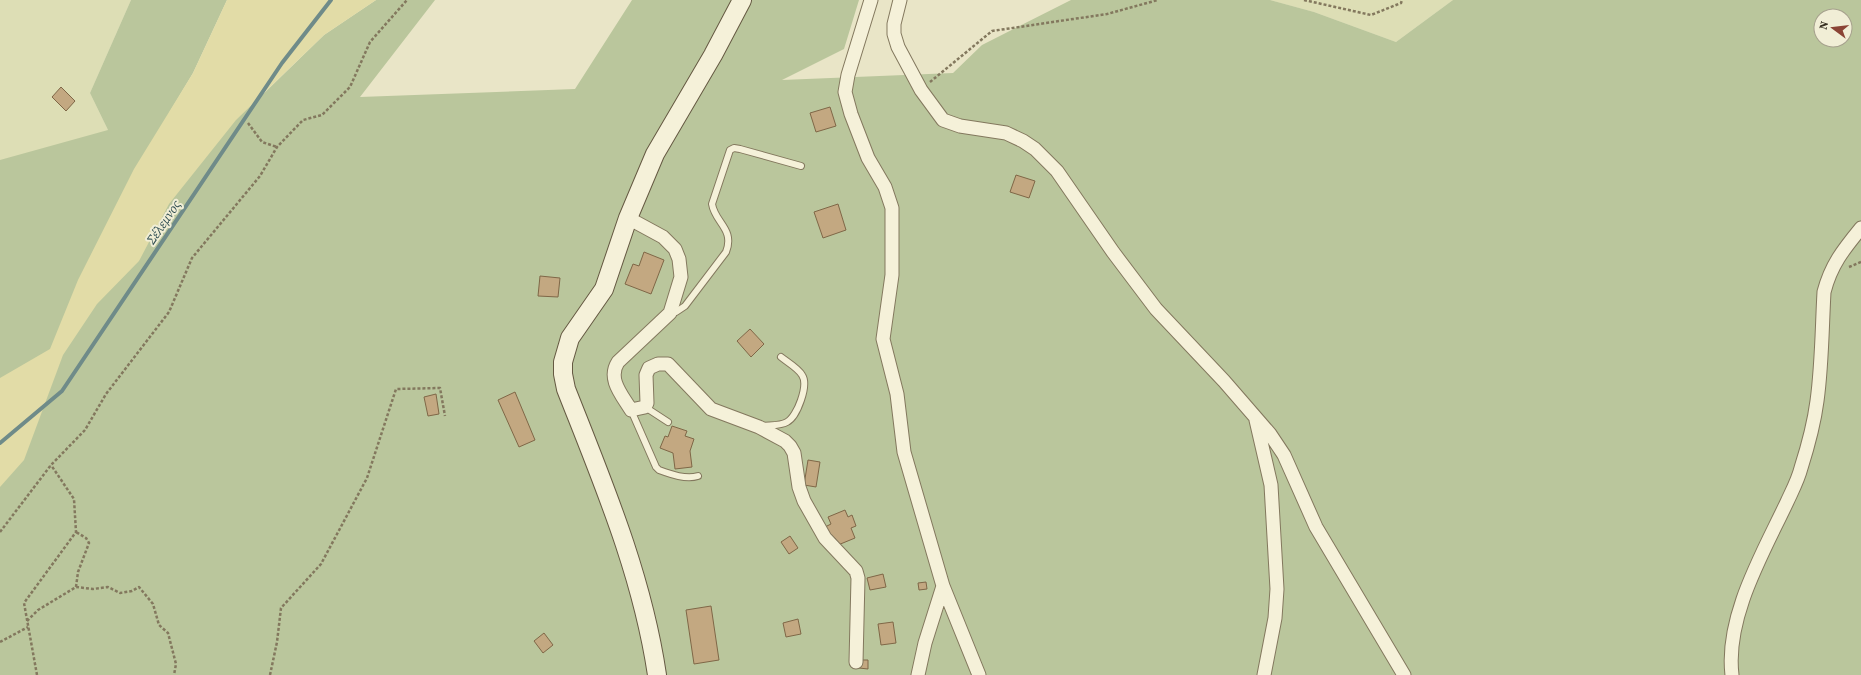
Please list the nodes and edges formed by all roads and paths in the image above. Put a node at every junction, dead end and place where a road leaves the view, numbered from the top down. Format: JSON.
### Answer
{"nodes":[{"id":1,"x":406,"y":0,"type":"edge"},
{"id":2,"x":742,"y":0,"type":"edge"},
{"id":3,"x":871,"y":0,"type":"edge"},
{"id":4,"x":900,"y":0,"type":"edge"},
{"id":5,"x":1158,"y":0,"type":"edge"},
{"id":6,"x":1304,"y":0,"type":"edge"},
{"id":7,"x":1402,"y":0,"type":"edge"},
{"id":8,"x":921,"y":90,"type":"junction"},
{"id":9,"x":248,"y":123,"type":"dead end"},
{"id":10,"x":277,"y":147,"type":"junction"},
{"id":11,"x":801,"y":166,"type":"dead end"},
{"id":12,"x":628,"y":218,"type":"junction"},
{"id":13,"x":1861,"y":228,"type":"edge"},
{"id":14,"x":670,"y":313,"type":"junction"},
{"id":15,"x":781,"y":357,"type":"dead end"},
{"id":16,"x":645,"y":407,"type":"junction"},
{"id":17,"x":631,"y":410,"type":"junction"},
{"id":18,"x":445,"y":416,"type":"dead end"},
{"id":19,"x":1255,"y":418,"type":"junction"},
{"id":20,"x":668,"y":422,"type":"dead end"},
{"id":21,"x":759,"y":427,"type":"junction"},
{"id":22,"x":51,"y":465,"type":"junction"},
{"id":23,"x":698,"y":476,"type":"dead end"},
{"id":24,"x":0,"y":532,"type":"edge"},
{"id":25,"x":76,"y":532,"type":"junction"},
{"id":26,"x":76,"y":586,"type":"junction"},
{"id":27,"x":943,"y":586,"type":"junction"},
{"id":28,"x":27,"y":621,"type":"junction"},
{"id":29,"x":28,"y":627,"type":"junction"},
{"id":30,"x":0,"y":642,"type":"edge"},
{"id":31,"x":856,"y":662,"type":"dead end"},
{"id":32,"x":37,"y":675,"type":"edge"},
{"id":33,"x":174,"y":675,"type":"edge"},
{"id":34,"x":270,"y":675,"type":"edge"},
{"id":35,"x":657,"y":675,"type":"edge"},
{"id":36,"x":918,"y":675,"type":"edge"},
{"id":37,"x":979,"y":675,"type":"edge"},
{"id":38,"x":1264,"y":675,"type":"edge"},
{"id":39,"x":1404,"y":675,"type":"edge"},
{"id":40,"x":1732,"y":675,"type":"edge"}],
"edges":[{"from":1,"to":10,"type":"path"},
{"from":2,"to":12,"type":"main road"},
{"from":3,"to":27,"type":"street"},
{"from":4,"to":8,"type":"street"},
{"from":5,"to":8,"type":"path"},
{"from":6,"to":7,"type":"path"},
{"from":8,"to":19,"type":"street"},
{"from":9,"to":10,"type":"path"},
{"from":10,"to":22,"type":"path"},
{"from":11,"to":14,"type":"lane"},
{"from":12,"to":14,"type":"street"},
{"from":12,"to":35,"type":"main road"},
{"from":13,"to":40,"type":"street"},
{"from":14,"to":17,"type":"street"},
{"from":15,"to":21,"type":"lane"},
{"from":16,"to":17,"type":"street"},
{"from":16,"to":20,"type":"lane"},
{"from":16,"to":21,"type":"street"},
{"from":17,"to":23,"type":"lane"},
{"from":18,"to":34,"type":"path"},
{"from":19,"to":38,"type":"street"},
{"from":19,"to":39,"type":"street"},
{"from":21,"to":31,"type":"street"},
{"from":22,"to":24,"type":"path"},
{"from":22,"to":25,"type":"path"},
{"from":25,"to":26,"type":"path"},
{"from":25,"to":28,"type":"path"},
{"from":26,"to":28,"type":"path"},
{"from":26,"to":33,"type":"path"},
{"from":27,"to":36,"type":"street"},
{"from":27,"to":37,"type":"street"},
{"from":28,"to":29,"type":"path"},
{"from":29,"to":30,"type":"path"},
{"from":29,"to":32,"type":"path"}]}
